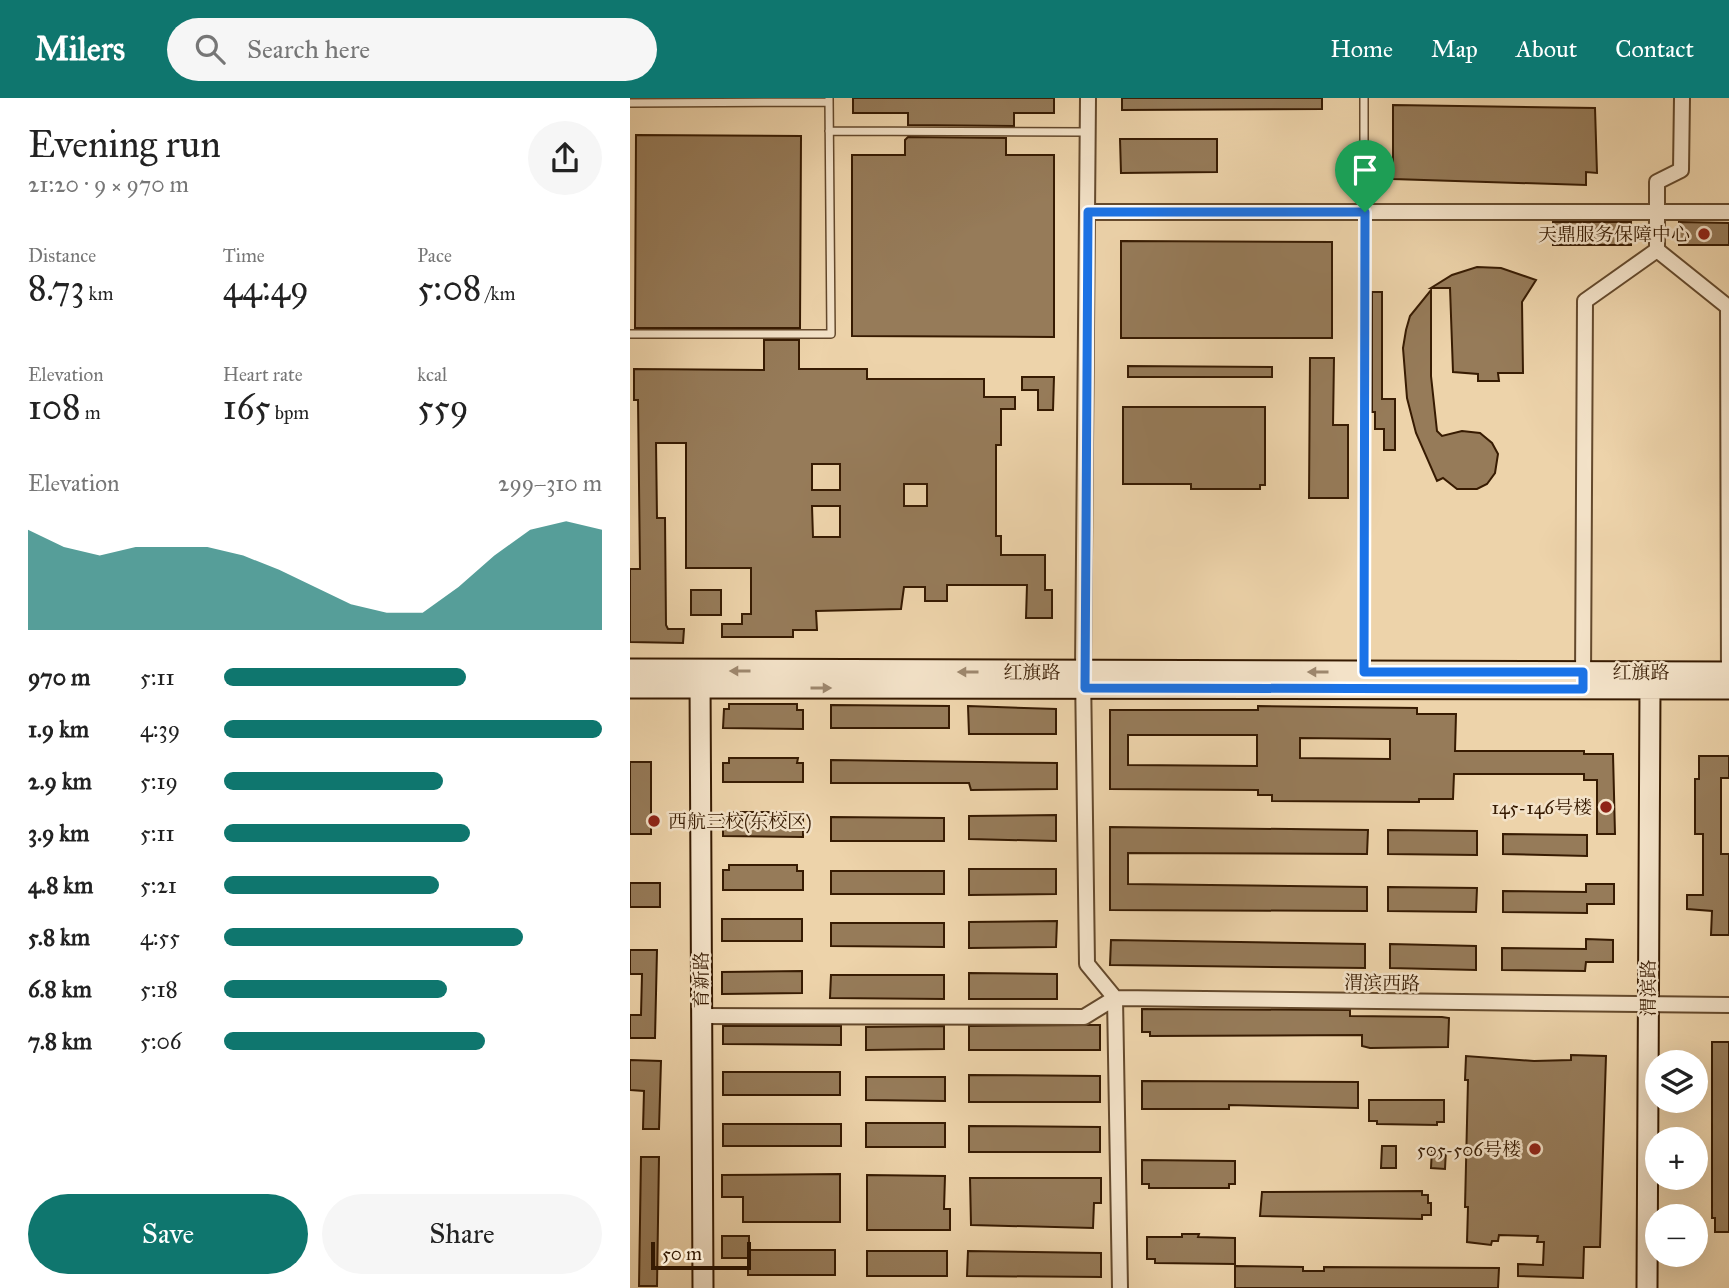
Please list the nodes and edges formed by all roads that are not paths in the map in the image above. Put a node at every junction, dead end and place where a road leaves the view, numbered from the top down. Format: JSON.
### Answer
{"nodes":[{"id":1,"x":1088,"y":98,"type":"edge"},
{"id":2,"x":1364,"y":98,"type":"edge"},
{"id":3,"x":1682,"y":98,"type":"edge"},
{"id":4,"x":829,"y":100,"type":"edge"},
{"id":5,"x":630,"y":103,"type":"edge"},
{"id":6,"x":829,"y":131,"type":"junction"},
{"id":7,"x":1088,"y":132,"type":"junction"},
{"id":8,"x":1088,"y":212,"type":"junction"},
{"id":9,"x":1365,"y":212,"type":"junction"},
{"id":10,"x":1657,"y":212,"type":"junction"},
{"id":11,"x":1729,"y":212,"type":"edge"},
{"id":12,"x":1657,"y":250,"type":"junction"},
{"id":13,"x":630,"y":334,"type":"edge"},
{"id":14,"x":630,"y":669,"type":"edge"},
{"id":15,"x":1364,"y":672,"type":"junction"},
{"id":16,"x":700,"y":680,"type":"junction"},
{"id":17,"x":1084,"y":680,"type":"junction"},
{"id":18,"x":1583,"y":680,"type":"junction"},
{"id":19,"x":1729,"y":680,"type":"edge"},
{"id":20,"x":630,"y":688,"type":"edge"},
{"id":21,"x":1650,"y":689,"type":"junction"},
{"id":22,"x":1115,"y":998,"type":"junction"},
{"id":23,"x":1648,"y":1005,"type":"junction"},
{"id":24,"x":1729,"y":1005,"type":"edge"},
{"id":25,"x":702,"y":1016,"type":"junction"},
{"id":26,"x":703,"y":1288,"type":"edge"},
{"id":27,"x":1120,"y":1288,"type":"edge"},
{"id":28,"x":1647,"y":1288,"type":"edge"}],
"edges":[{"from":1,"to":7,"type":"street"},
{"from":2,"to":9,"type":"lane"},
{"from":3,"to":10,"type":"street"},
{"from":4,"to":5,"type":"lane"},
{"from":4,"to":6,"type":"lane"},
{"from":6,"to":7,"type":"lane"},
{"from":6,"to":13,"type":"lane"},
{"from":7,"to":8,"type":"street"},
{"from":8,"to":9,"type":"street"},
{"from":8,"to":17,"type":"street"},
{"from":9,"to":10,"type":"street"},
{"from":9,"to":15,"type":"lane"},
{"from":10,"to":11,"type":"street"},
{"from":10,"to":12,"type":"street"},
{"from":12,"to":18,"type":"street"},
{"from":12,"to":19,"type":"street"},
{"from":14,"to":16,"type":"main road","name":"红旗路"},
{"from":15,"to":17,"type":"main road","name":"红旗路","one_way":true},
{"from":15,"to":18,"type":"main road","name":"红旗路"},
{"from":16,"to":17,"type":"main road","name":"红旗路"},
{"from":16,"to":20,"type":"main road","name":"红旗路"},
{"from":16,"to":25,"type":"main road","name":"育新路"},
{"from":17,"to":18,"type":"main road","name":"红旗路"},
{"from":17,"to":22,"type":"street"},
{"from":18,"to":19,"type":"main road","name":"红旗路"},
{"from":18,"to":21,"type":"main road","name":"红旗路"},
{"from":19,"to":21,"type":"main road","name":"红旗路"},
{"from":21,"to":23,"type":"main road","name":"渭滨路"},
{"from":22,"to":23,"type":"street","name":"渭滨西路"},
{"from":22,"to":25,"type":"street"},
{"from":22,"to":27,"type":"street"},
{"from":23,"to":24,"type":"street","name":"渭滨西路"},
{"from":23,"to":28,"type":"main road","name":"渭滨路"},
{"from":25,"to":26,"type":"main road","name":"育新路"}]}
